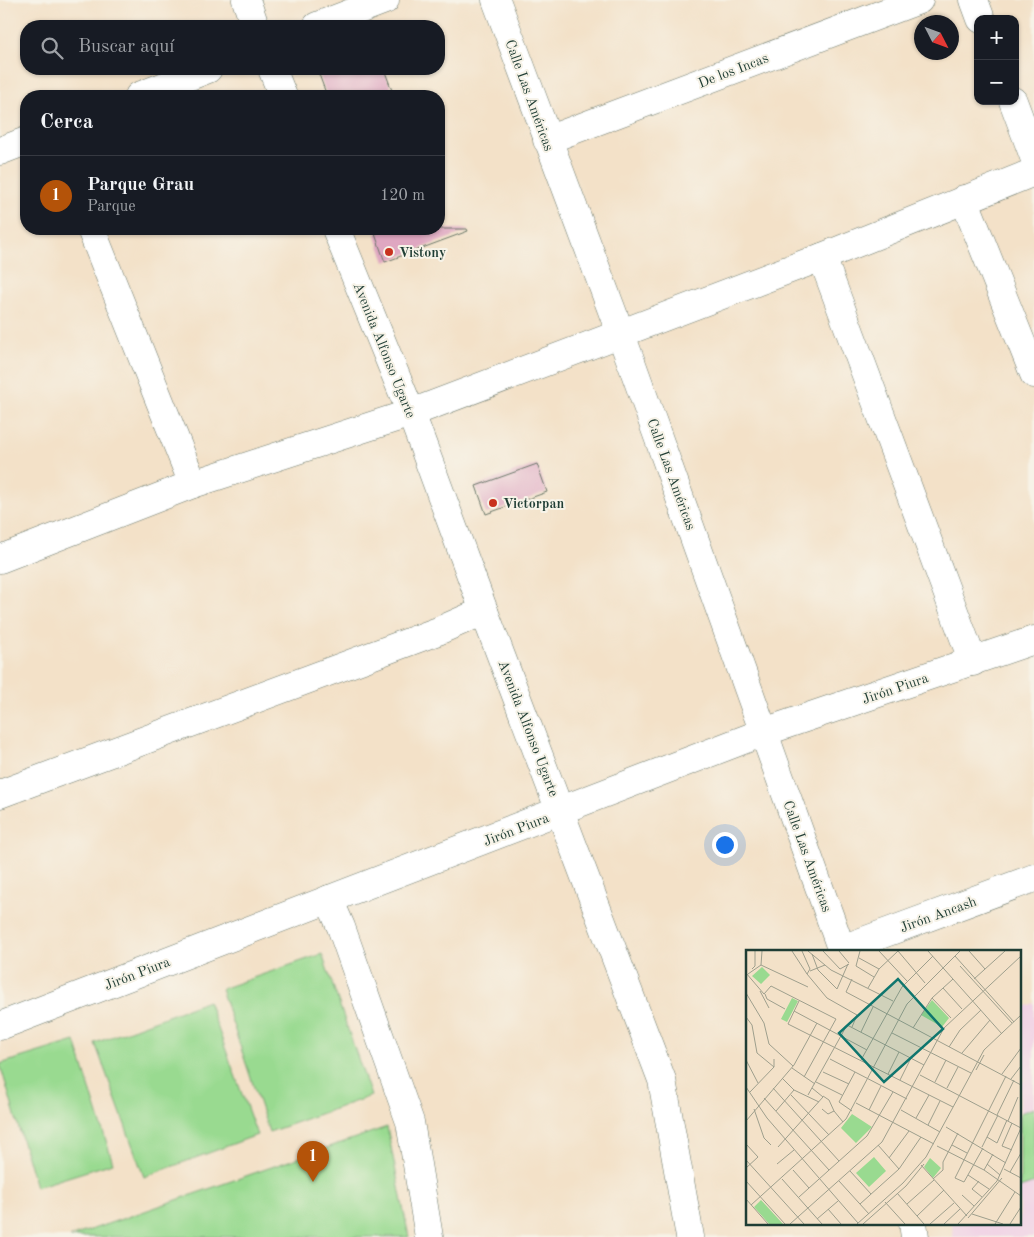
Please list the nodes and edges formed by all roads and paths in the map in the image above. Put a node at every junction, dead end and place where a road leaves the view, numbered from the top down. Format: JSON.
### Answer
{"nodes":[{"id":1,"x":246,"y":0,"type":"edge"},
{"id":2,"x":385,"y":0,"type":"edge"},
{"id":3,"x":496,"y":0,"type":"edge"},
{"id":4,"x":918,"y":0,"type":"edge"},
{"id":5,"x":974,"y":0,"type":"edge"},
{"id":6,"x":980,"y":15,"type":"edge"},
{"id":7,"x":253,"y":20,"type":"edge"},
{"id":8,"x":333,"y":20,"type":"edge"},
{"id":9,"x":193,"y":75,"type":"edge"},
{"id":10,"x":274,"y":75,"type":"edge"},
{"id":11,"x":154,"y":90,"type":"edge"},
{"id":12,"x":281,"y":90,"type":"edge"},
{"id":13,"x":1014,"y":105,"type":"edge"},
{"id":14,"x":546,"y":140,"type":"junction"},
{"id":15,"x":20,"y":143,"type":"edge"},
{"id":16,"x":0,"y":151,"type":"edge"},
{"id":17,"x":1034,"y":157,"type":"edge"},
{"id":18,"x":1034,"y":172,"type":"edge"},
{"id":19,"x":964,"y":199,"type":"junction"},
{"id":20,"x":93,"y":235,"type":"edge"},
{"id":21,"x":338,"y":235,"type":"edge"},
{"id":22,"x":822,"y":257,"type":"junction"},
{"id":23,"x":621,"y":334,"type":"junction"},
{"id":24,"x":1034,"y":374,"type":"edge"},
{"id":25,"x":411,"y":413,"type":"junction"},
{"id":26,"x":193,"y":484,"type":"junction"},
{"id":27,"x":0,"y":559,"type":"edge"},
{"id":28,"x":484,"y":611,"type":"junction"},
{"id":29,"x":1034,"y":640,"type":"edge"},
{"id":30,"x":972,"y":662,"type":"junction"},
{"id":31,"x":764,"y":732,"type":"junction"},
{"id":32,"x":0,"y":794,"type":"edge"},
{"id":33,"x":562,"y":812,"type":"junction"},
{"id":34,"x":1034,"y":878,"type":"edge"},
{"id":35,"x":329,"y":899,"type":"junction"},
{"id":36,"x":842,"y":950,"type":"edge"},
{"id":37,"x":0,"y":1026,"type":"edge"},
{"id":38,"x":914,"y":1224,"type":"edge"},
{"id":39,"x":429,"y":1237,"type":"edge"},
{"id":40,"x":690,"y":1237,"type":"edge"},
{"id":41,"x":915,"y":1237,"type":"edge"}],
"edges":[{"from":1,"to":7,"type":"street"},
{"from":2,"to":8,"type":"street"},
{"from":3,"to":14,"type":"street","name":"Calle Las Américas"},
{"from":4,"to":14,"type":"street","name":"De los Incas"},
{"from":5,"to":6,"type":"street"},
{"from":9,"to":11,"type":"street"},
{"from":10,"to":12,"type":"street"},
{"from":13,"to":17,"type":"street"},
{"from":14,"to":23,"type":"street","name":"Calle Las Américas"},
{"from":15,"to":16,"type":"street"},
{"from":18,"to":19,"type":"street"},
{"from":19,"to":22,"type":"street"},
{"from":19,"to":24,"type":"street"},
{"from":20,"to":26,"type":"street"},
{"from":21,"to":25,"type":"street","name":"Avenida Alfonso Ugarte"},
{"from":22,"to":23,"type":"street"},
{"from":22,"to":30,"type":"street"},
{"from":23,"to":25,"type":"street"},
{"from":23,"to":31,"type":"street","name":"Calle Las Américas"},
{"from":25,"to":26,"type":"street"},
{"from":25,"to":28,"type":"street","name":"Avenida Alfonso Ugarte"},
{"from":26,"to":27,"type":"street"},
{"from":28,"to":32,"type":"street"},
{"from":28,"to":33,"type":"street","name":"Avenida Alfonso Ugarte"},
{"from":29,"to":30,"type":"street","name":"Jirón Piura"},
{"from":30,"to":31,"type":"street","name":"Jirón Piura"},
{"from":31,"to":33,"type":"street","name":"Jirón Piura"},
{"from":31,"to":36,"type":"street","name":"Calle Las Américas"},
{"from":33,"to":35,"type":"street","name":"Jirón Piura"},
{"from":33,"to":40,"type":"street","name":"Avenida Alfonso Ugarte"},
{"from":34,"to":36,"type":"street","name":"Jirón Ancash"},
{"from":35,"to":37,"type":"street","name":"Jirón Piura"},
{"from":35,"to":39,"type":"street"},
{"from":38,"to":41,"type":"street"}]}
